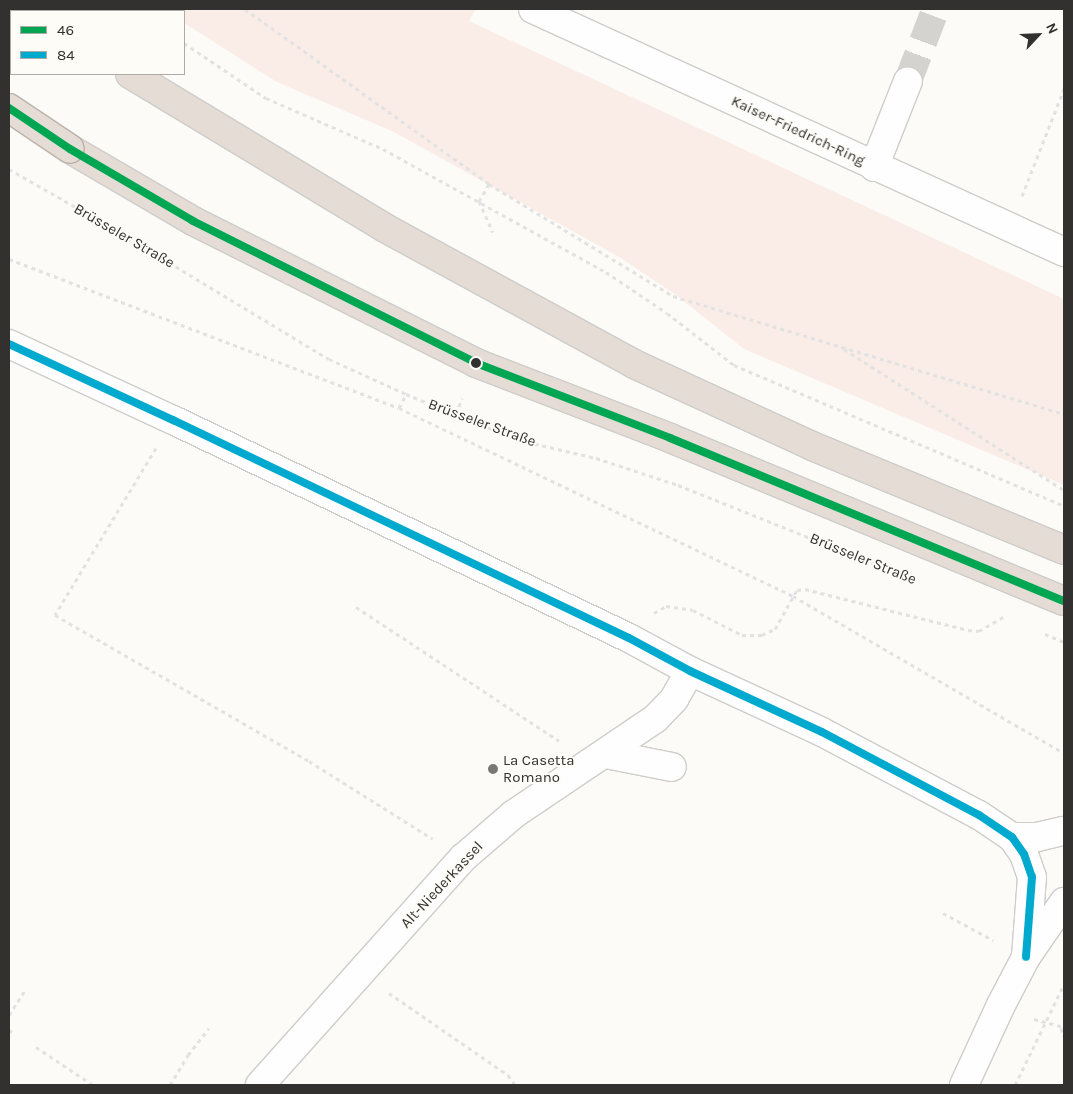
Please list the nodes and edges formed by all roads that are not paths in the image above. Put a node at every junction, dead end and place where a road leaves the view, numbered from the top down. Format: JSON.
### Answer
{"nodes":[{"id":1,"x":532,"y":9,"type":"edge"},
{"id":2,"x":132,"y":75,"type":"edge"},
{"id":3,"x":908,"y":81,"type":"tunnel mouth"},
{"id":4,"x":9,"y":108,"type":"edge"},
{"id":5,"x":874,"y":166,"type":"junction"},
{"id":6,"x":1064,"y":252,"type":"edge"},
{"id":7,"x":9,"y":344,"type":"edge"},
{"id":8,"x":1064,"y":550,"type":"edge"},
{"id":9,"x":1064,"y":601,"type":"edge"},
{"id":10,"x":690,"y":671,"type":"junction"},
{"id":11,"x":598,"y":758,"type":"junction"},
{"id":12,"x":672,"y":767,"type":"dead end"},
{"id":13,"x":1064,"y":831,"type":"edge"},
{"id":14,"x":1012,"y":837,"type":"junction"},
{"id":15,"x":1064,"y":902,"type":"edge"},
{"id":16,"x":1026,"y":957,"type":"junction"},
{"id":17,"x":260,"y":1085,"type":"edge"},
{"id":18,"x":964,"y":1085,"type":"edge"}],
"edges":[{"from":1,"to":5,"type":"street","name":"Kaiser-Friedrich-Ring"},
{"from":2,"to":8,"type":"highway"},
{"from":3,"to":5,"type":"street"},
{"from":4,"to":9,"type":"highway","bridge":true},
{"from":5,"to":6,"type":"street","name":"Kaiser-Friedrich-Ring"},
{"from":7,"to":10,"type":"street"},
{"from":10,"to":11,"type":"street","name":"Alt-Niederkassel"},
{"from":10,"to":14,"type":"street"},
{"from":11,"to":12,"type":"street"},
{"from":11,"to":17,"type":"street","name":"Alt-Niederkassel"},
{"from":13,"to":14,"type":"street"},
{"from":14,"to":16,"type":"street"},
{"from":15,"to":16,"type":"street"},
{"from":16,"to":18,"type":"street"}]}
